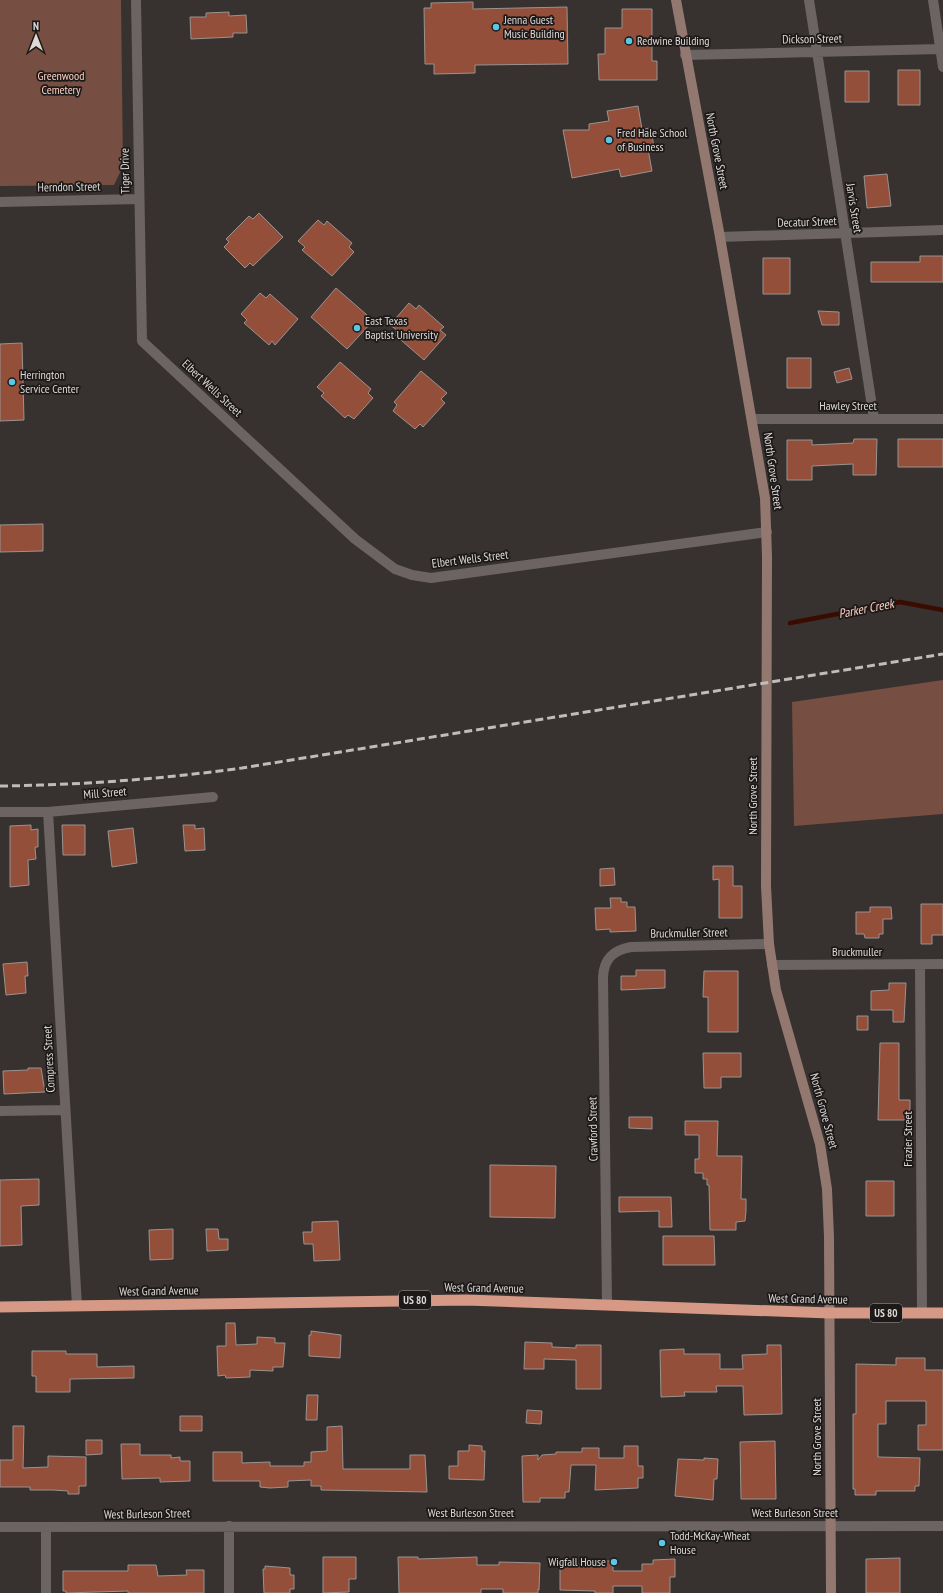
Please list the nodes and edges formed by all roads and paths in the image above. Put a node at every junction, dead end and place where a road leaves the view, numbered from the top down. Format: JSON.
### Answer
{"nodes":[{"id":1,"x":136,"y":0,"type":"edge"},
{"id":2,"x":676,"y":0,"type":"edge"},
{"id":3,"x":808,"y":0,"type":"edge"},
{"id":4,"x":933,"y":0,"type":"edge"},
{"id":5,"x":940,"y":49,"type":"junction"},
{"id":6,"x":816,"y":52,"type":"junction"},
{"id":7,"x":685,"y":55,"type":"junction"},
{"id":8,"x":943,"y":65,"type":"edge"},
{"id":9,"x":139,"y":199,"type":"junction"},
{"id":10,"x":0,"y":202,"type":"edge"},
{"id":11,"x":943,"y":230,"type":"edge"},
{"id":12,"x":845,"y":233,"type":"junction"},
{"id":13,"x":720,"y":237,"type":"junction"},
{"id":14,"x":142,"y":342,"type":"joint"},
{"id":15,"x":752,"y":419,"type":"junction"},
{"id":16,"x":874,"y":419,"type":"junction"},
{"id":17,"x":943,"y":419,"type":"edge"},
{"id":18,"x":767,"y":532,"type":"junction"},
{"id":19,"x":213,"y":797,"type":"dead end"},
{"id":20,"x":0,"y":812,"type":"edge"},
{"id":21,"x":48,"y":812,"type":"junction"},
{"id":22,"x":769,"y":944,"type":"junction"},
{"id":23,"x":611,"y":954,"type":"joint"},
{"id":24,"x":943,"y":964,"type":"edge"},
{"id":25,"x":772,"y":965,"type":"junction"},
{"id":26,"x":920,"y":965,"type":"junction"},
{"id":27,"x":65,"y":1110,"type":"junction"},
{"id":28,"x":0,"y":1111,"type":"edge"},
{"id":29,"x":608,"y":1305,"type":"junction"},
{"id":30,"x":77,"y":1306,"type":"junction"},
{"id":31,"x":0,"y":1307,"type":"edge"},
{"id":32,"x":830,"y":1313,"type":"junction"},
{"id":33,"x":922,"y":1313,"type":"junction"},
{"id":34,"x":943,"y":1313,"type":"edge"},
{"id":35,"x":229,"y":1526,"type":"junction"},
{"id":36,"x":831,"y":1526,"type":"junction"},
{"id":37,"x":943,"y":1526,"type":"edge"},
{"id":38,"x":0,"y":1527,"type":"edge"},
{"id":39,"x":46,"y":1528,"type":"junction"},
{"id":40,"x":46,"y":1593,"type":"edge"},
{"id":41,"x":229,"y":1593,"type":"edge"},
{"id":42,"x":831,"y":1593,"type":"edge"}],
"edges":[{"from":1,"to":9,"type":"street","name":"Tiger Drive"},
{"from":2,"to":7,"type":"main road","name":"North Grove Street"},
{"from":3,"to":6,"type":"street","name":"Jarvis Street"},
{"from":4,"to":5,"type":"street"},
{"from":5,"to":6,"type":"street","name":"Dickson Street"},
{"from":5,"to":8,"type":"street"},
{"from":6,"to":7,"type":"street","name":"Dickson Street"},
{"from":6,"to":12,"type":"street","name":"Jarvis Street"},
{"from":7,"to":13,"type":"main road","name":"North Grove Street"},
{"from":9,"to":10,"type":"street","name":"Herndon Street"},
{"from":9,"to":14,"type":"street","name":"Tiger Drive"},
{"from":11,"to":12,"type":"street","name":"Decatur Street"},
{"from":12,"to":13,"type":"street","name":"Decatur Street"},
{"from":12,"to":16,"type":"street","name":"Jarvis Street"},
{"from":13,"to":15,"type":"main road","name":"North Grove Street"},
{"from":14,"to":18,"type":"street","name":"Elbert Wells Street"},
{"from":15,"to":16,"type":"street","name":"Hawley Street"},
{"from":15,"to":18,"type":"main road","name":"North Grove Street"},
{"from":16,"to":17,"type":"street","name":"Hawley Street"},
{"from":18,"to":22,"type":"main road","name":"North Grove Street"},
{"from":19,"to":21,"type":"street","name":"Mill Street"},
{"from":20,"to":21,"type":"street","name":"Mill Street"},
{"from":21,"to":27,"type":"street","name":"Compress Street"},
{"from":22,"to":23,"type":"street","name":"Bruckmuller Street"},
{"from":22,"to":25,"type":"main road","name":"North Grove Street"},
{"from":23,"to":29,"type":"street","name":"Crawford Street"},
{"from":24,"to":26,"type":"street","name":"Bruckmuller"},
{"from":25,"to":26,"type":"street","name":"Bruckmuller"},
{"from":25,"to":32,"type":"main road","name":"North Grove Street"},
{"from":26,"to":33,"type":"street","name":"Frazier Street"},
{"from":27,"to":28,"type":"street"},
{"from":27,"to":30,"type":"street","name":"Compress Street"},
{"from":29,"to":30,"type":"highway","name":"West Grand Avenue","number":"US 80"},
{"from":29,"to":32,"type":"highway","name":"West Grand Avenue","number":"US 80"},
{"from":30,"to":31,"type":"highway","name":"West Grand Avenue","number":"US 80"},
{"from":32,"to":33,"type":"highway","name":"West Grand Avenue","number":"US 80"},
{"from":32,"to":36,"type":"main road","name":"North Grove Street"},
{"from":33,"to":34,"type":"highway","name":"West Grand Avenue","number":"US 80"},
{"from":35,"to":36,"type":"street","name":"West Burleson Street"},
{"from":35,"to":39,"type":"street","name":"West Burleson Street"},
{"from":35,"to":41,"type":"street"},
{"from":36,"to":37,"type":"street","name":"West Burleson Street"},
{"from":36,"to":42,"type":"main road","name":"North Grove Street"},
{"from":38,"to":39,"type":"street","name":"West Burleson Street"},
{"from":39,"to":40,"type":"street"}]}
